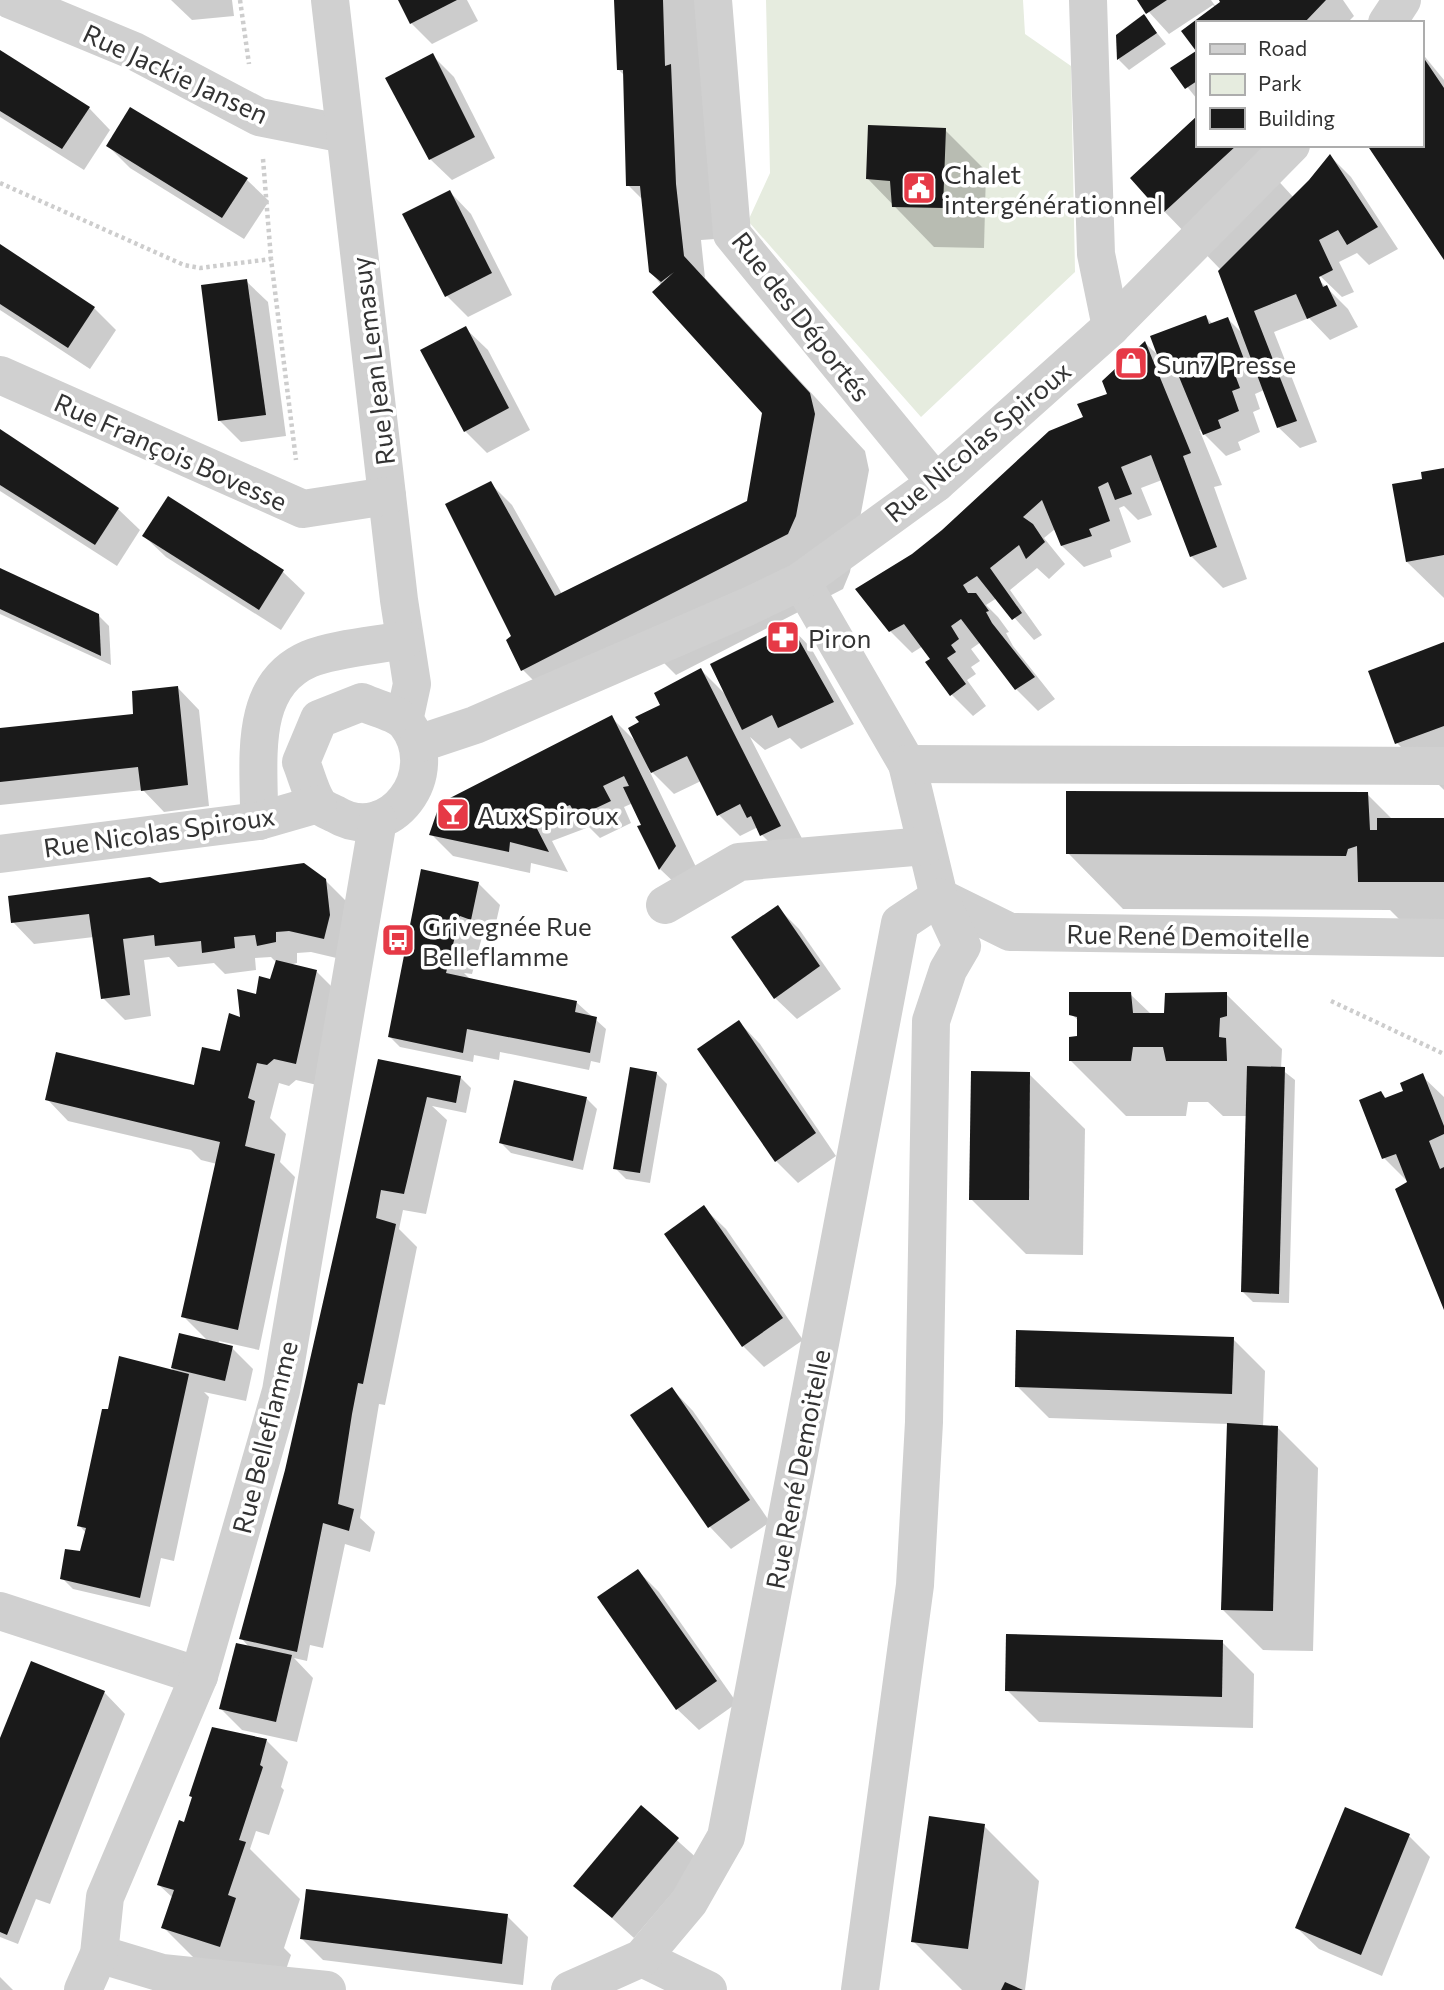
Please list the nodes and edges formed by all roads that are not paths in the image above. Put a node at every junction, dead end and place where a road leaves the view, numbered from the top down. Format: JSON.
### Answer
{"nodes":[{"id":1,"x":10,"y":0,"type":"edge"},
{"id":2,"x":330,"y":0,"type":"edge"},
{"id":3,"x":713,"y":0,"type":"edge"},
{"id":4,"x":1088,"y":0,"type":"edge"},
{"id":5,"x":1402,"y":0,"type":"edge"},
{"id":6,"x":1388,"y":21,"type":"edge"},
{"id":7,"x":345,"y":134,"type":"junction"},
{"id":8,"x":1289,"y":147,"type":"edge"},
{"id":9,"x":1111,"y":327,"type":"junction"},
{"id":10,"x":0,"y":375,"type":"edge"},
{"id":11,"x":936,"y":483,"type":"junction"},
{"id":12,"x":387,"y":496,"type":"junction"},
{"id":13,"x":801,"y":580,"type":"junction"},
{"id":14,"x":404,"y":640,"type":"junction"},
{"id":15,"x":411,"y":733,"type":"junction"},
{"id":16,"x":907,"y":764,"type":"junction"},
{"id":17,"x":1444,"y":766,"type":"edge"},
{"id":18,"x":318,"y":804,"type":"junction"},
{"id":19,"x":378,"y":820,"type":"junction"},
{"id":20,"x":259,"y":821,"type":"junction"},
{"id":21,"x":925,"y":846,"type":"junction"},
{"id":22,"x":0,"y":854,"type":"edge"},
{"id":23,"x":939,"y":897,"type":"junction"},
{"id":24,"x":665,"y":905,"type":"dead end"},
{"id":25,"x":1444,"y":938,"type":"edge"},
{"id":26,"x":0,"y":1611,"type":"edge"},
{"id":27,"x":199,"y":1676,"type":"junction"},
{"id":28,"x":99,"y":1954,"type":"junction"},
{"id":29,"x":642,"y":1958,"type":"junction"},
{"id":30,"x":159,"y":1981,"type":"edge"},
{"id":31,"x":83,"y":1990,"type":"edge"},
{"id":32,"x":327,"y":1990,"type":"edge"},
{"id":33,"x":570,"y":1990,"type":"edge"},
{"id":34,"x":708,"y":1990,"type":"edge"},
{"id":35,"x":860,"y":1990,"type":"edge"}],
"edges":[{"from":1,"to":7,"type":"street","name":"Rue Jackie Jansen"},
{"from":2,"to":7,"type":"street","name":"Rue Jean Lemasuy"},
{"from":3,"to":11,"type":"street","name":"Rue des Déportés"},
{"from":4,"to":9,"type":"street"},
{"from":5,"to":6,"type":"street"},
{"from":7,"to":12,"type":"street","name":"Rue Jean Lemasuy"},
{"from":8,"to":9,"type":"street","name":"Rue Nicolas Spiroux"},
{"from":9,"to":11,"type":"street","name":"Rue Nicolas Spiroux"},
{"from":10,"to":12,"type":"street","name":"Rue François Bovesse"},
{"from":11,"to":13,"type":"street","name":"Rue Nicolas Spiroux"},
{"from":12,"to":14,"type":"street","name":"Rue Jean Lemasuy"},
{"from":13,"to":15,"type":"street","name":"Rue Nicolas Spiroux"},
{"from":13,"to":16,"type":"street"},
{"from":14,"to":15,"type":"street","name":"Rue Jean Lemasuy"},
{"from":14,"to":20,"type":"street"},
{"from":15,"to":18,"type":"street"},
{"from":15,"to":19,"type":"street"},
{"from":16,"to":17,"type":"street"},
{"from":16,"to":21,"type":"street"},
{"from":18,"to":19,"type":"street"},
{"from":18,"to":20,"type":"street","name":"Rue Nicolas Spiroux"},
{"from":19,"to":27,"type":"street","name":"Rue Belleflamme"},
{"from":20,"to":22,"type":"street","name":"Rue Nicolas Spiroux"},
{"from":21,"to":23,"type":"street"},
{"from":21,"to":24,"type":"street"},
{"from":23,"to":25,"type":"street","name":"Rue René Demoitelle"},
{"from":23,"to":29,"type":"street","name":"Rue René Demoitelle"},
{"from":23,"to":35,"type":"street"},
{"from":26,"to":27,"type":"street"},
{"from":27,"to":28,"type":"street","name":"Rue Belleflamme"},
{"from":28,"to":30,"type":"street"},
{"from":28,"to":31,"type":"street","name":"Rue Belleflamme"},
{"from":29,"to":33,"type":"street","name":"Rue René Demoitelle"},
{"from":29,"to":34,"type":"street"},
{"from":30,"to":32,"type":"street"}]}
